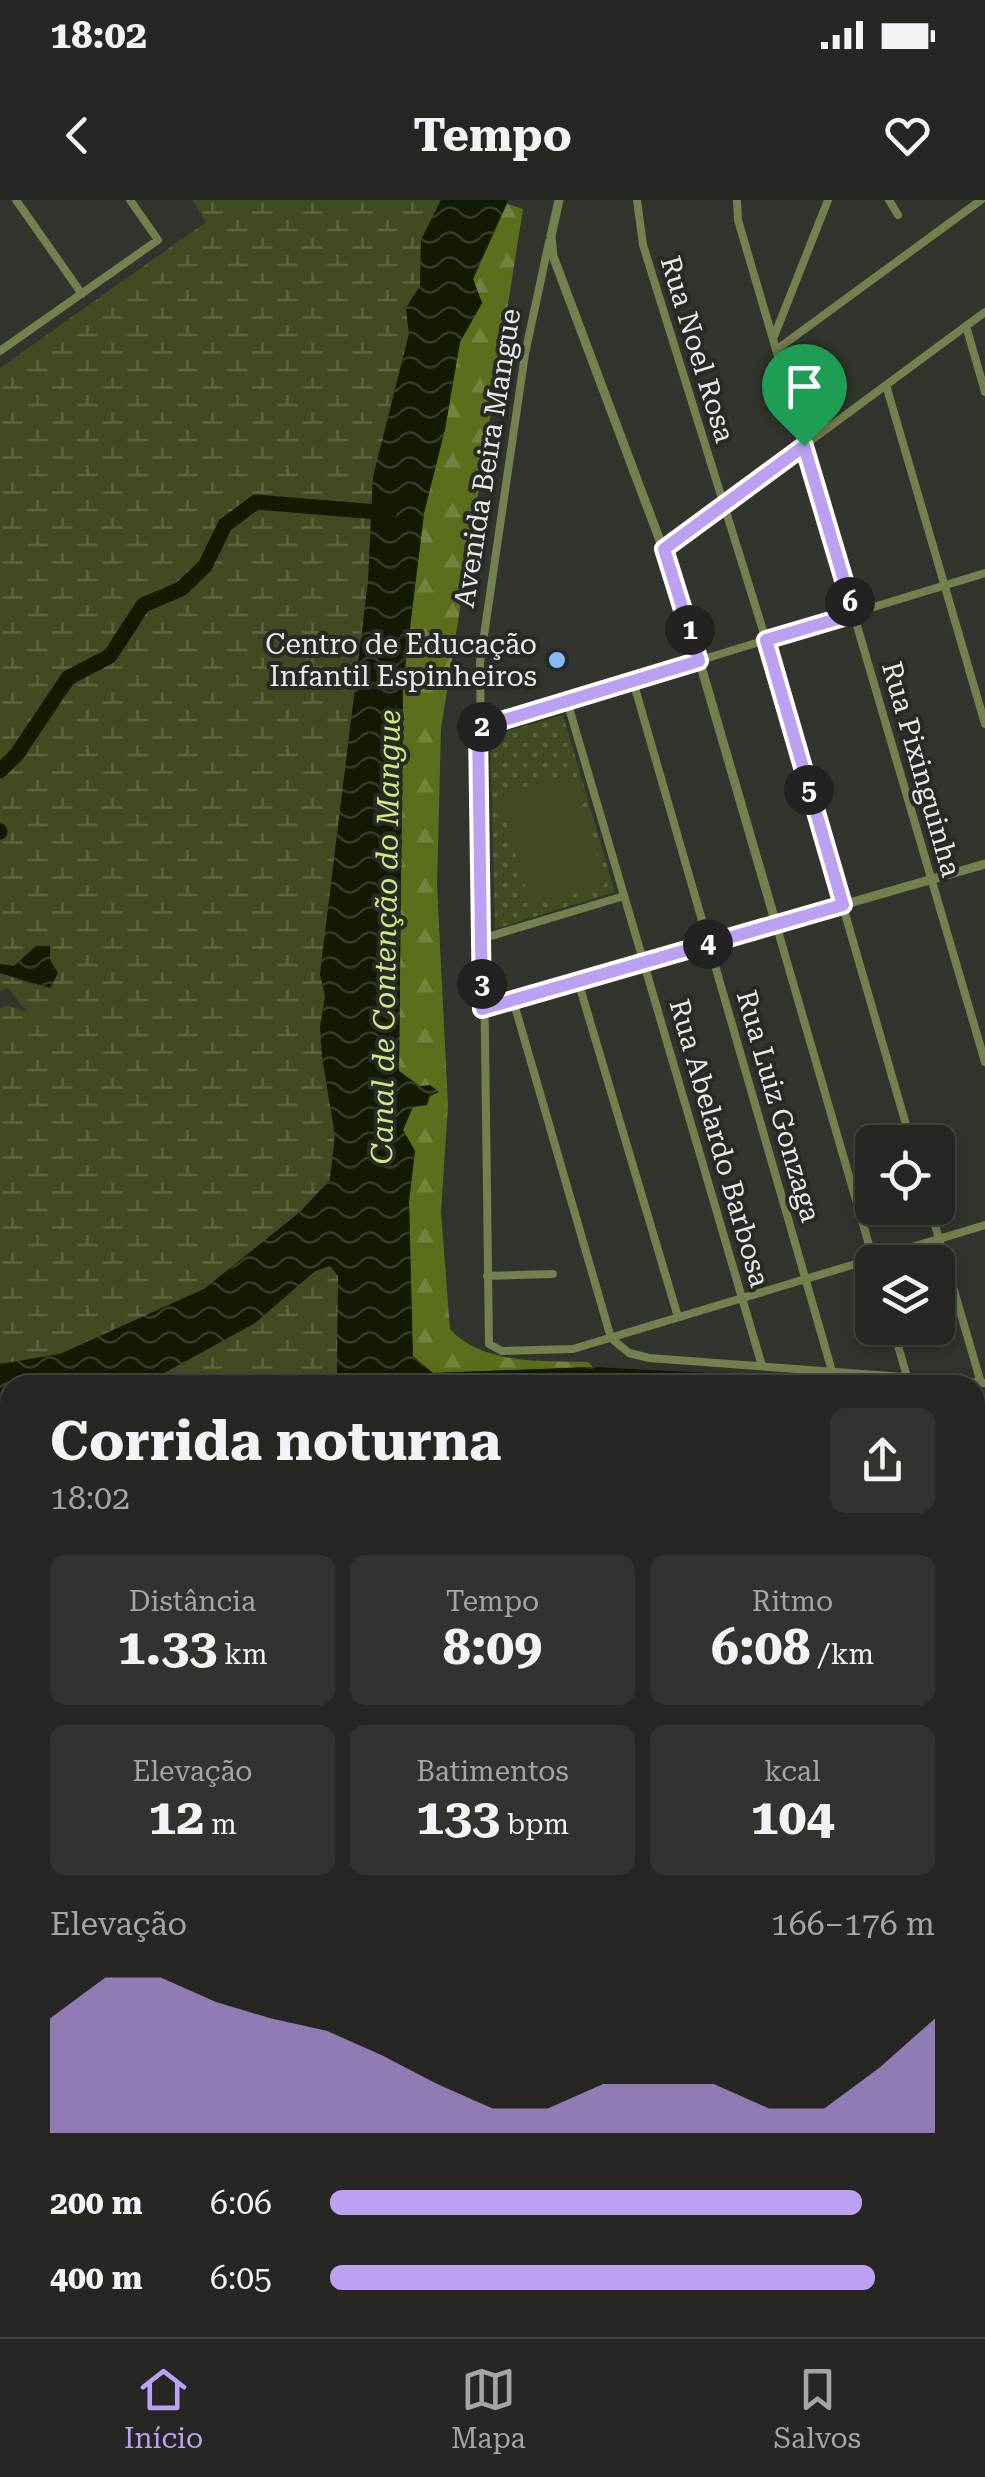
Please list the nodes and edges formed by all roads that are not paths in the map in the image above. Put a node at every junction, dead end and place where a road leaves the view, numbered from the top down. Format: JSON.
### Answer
{"nodes":[{"id":1,"x":16,"y":200,"type":"edge"},
{"id":2,"x":130,"y":200,"type":"edge"},
{"id":3,"x":559,"y":200,"type":"edge"},
{"id":4,"x":638,"y":200,"type":"edge"},
{"id":5,"x":737,"y":200,"type":"edge"},
{"id":6,"x":828,"y":200,"type":"edge"},
{"id":7,"x":889,"y":200,"type":"edge"},
{"id":8,"x":981,"y":200,"type":"edge"},
{"id":9,"x":898,"y":215,"type":"dead end"},
{"id":10,"x":550,"y":236,"type":"junction"},
{"id":11,"x":82,"y":294,"type":"junction"},
{"id":12,"x":985,"y":312,"type":"edge"},
{"id":13,"x":966,"y":326,"type":"junction"},
{"id":14,"x":0,"y":336,"type":"edge"},
{"id":15,"x":773,"y":340,"type":"junction"},
{"id":16,"x":3,"y":348,"type":"edge"},
{"id":17,"x":776,"y":350,"type":"junction"},
{"id":18,"x":886,"y":385,"type":"junction"},
{"id":19,"x":985,"y":392,"type":"edge"},
{"id":20,"x":804,"y":446,"type":"junction"},
{"id":21,"x":724,"y":505,"type":"junction"},
{"id":22,"x":664,"y":549,"type":"junction"},
{"id":23,"x":985,"y":573,"type":"edge"},
{"id":24,"x":945,"y":586,"type":"junction"},
{"id":25,"x":854,"y":614,"type":"junction"},
{"id":26,"x":766,"y":640,"type":"junction"},
{"id":27,"x":699,"y":661,"type":"junction"},
{"id":28,"x":632,"y":681,"type":"junction"},
{"id":29,"x":567,"y":701,"type":"junction"},
{"id":30,"x":985,"y":724,"type":"edge"},
{"id":31,"x":478,"y":728,"type":"junction"},
{"id":32,"x":985,"y":864,"type":"edge"},
{"id":33,"x":932,"y":880,"type":"junction"},
{"id":34,"x":624,"y":896,"type":"junction"},
{"id":35,"x":843,"y":905,"type":"junction"},
{"id":36,"x":776,"y":924,"type":"junction"},
{"id":37,"x":482,"y":939,"type":"junction"},
{"id":38,"x":709,"y":944,"type":"junction"},
{"id":39,"x":644,"y":962,"type":"junction"},
{"id":40,"x":578,"y":981,"type":"junction"},
{"id":41,"x":513,"y":1000,"type":"junction"},
{"id":42,"x":482,"y":1009,"type":"junction"},
{"id":43,"x":985,"y":1062,"type":"edge"},
{"id":44,"x":907,"y":1125,"type":"edge"},
{"id":45,"x":935,"y":1225,"type":"edge"},
{"id":46,"x":985,"y":1225,"type":"edge"},
{"id":47,"x":939,"y":1239,"type":"junction"},
{"id":48,"x":869,"y":1245,"type":"edge"},
{"id":49,"x":921,"y":1245,"type":"edge"},
{"id":50,"x":855,"y":1266,"type":"edge"},
{"id":51,"x":553,"y":1274,"type":"dead end"},
{"id":52,"x":487,"y":1276,"type":"junction"},
{"id":53,"x":806,"y":1279,"type":"junction"},
{"id":54,"x":742,"y":1298,"type":"junction"},
{"id":55,"x":678,"y":1318,"type":"junction"},
{"id":56,"x":611,"y":1338,"type":"junction"},
{"id":57,"x":898,"y":1345,"type":"edge"},
{"id":58,"x":762,"y":1366,"type":"junction"},
{"id":59,"x":832,"y":1372,"type":"junction"},
{"id":60,"x":877,"y":1375,"type":"edge"},
{"id":61,"x":906,"y":1375,"type":"edge"},
{"id":62,"x":981,"y":1375,"type":"edge"}],
"edges":[{"from":1,"to":11,"type":"street"},
{"from":2,"to":11,"type":"street"},
{"from":3,"to":10,"type":"street"},
{"from":4,"to":21,"type":"street","name":"Rua Noel Rosa"},
{"from":5,"to":15,"type":"street","name":"Rua Pixinguinha"},
{"from":6,"to":15,"type":"street"},
{"from":7,"to":9,"type":"street"},
{"from":8,"to":17,"type":"street"},
{"from":10,"to":22,"type":"street"},
{"from":10,"to":31,"type":"street","name":"Avenida Beira Mangue"},
{"from":11,"to":16,"type":"street"},
{"from":12,"to":13,"type":"street"},
{"from":13,"to":18,"type":"street"},
{"from":13,"to":19,"type":"street"},
{"from":14,"to":16,"type":"street"},
{"from":15,"to":17,"type":"street","name":"Rua Pixinguinha"},
{"from":17,"to":20,"type":"street","name":"Rua Pixinguinha"},
{"from":18,"to":20,"type":"street"},
{"from":18,"to":24,"type":"street"},
{"from":20,"to":21,"type":"street"},
{"from":20,"to":25,"type":"street","name":"Rua Pixinguinha"},
{"from":21,"to":22,"type":"street"},
{"from":21,"to":26,"type":"street","name":"Rua Noel Rosa"},
{"from":22,"to":27,"type":"street"},
{"from":23,"to":24,"type":"street"},
{"from":24,"to":25,"type":"street"},
{"from":24,"to":30,"type":"street"},
{"from":25,"to":26,"type":"street"},
{"from":25,"to":33,"type":"street","name":"Rua Pixinguinha"},
{"from":26,"to":27,"type":"street"},
{"from":26,"to":35,"type":"street","name":"Rua Noel Rosa"},
{"from":27,"to":28,"type":"street"},
{"from":27,"to":36,"type":"street"},
{"from":28,"to":29,"type":"street"},
{"from":28,"to":38,"type":"street","name":"Rua Luiz Gonzaga"},
{"from":29,"to":31,"type":"street"},
{"from":29,"to":34,"type":"street","name":"Rua Abelardo Barbosa"},
{"from":31,"to":37,"type":"street","name":"Avenida Beira Mangue"},
{"from":32,"to":33,"type":"street"},
{"from":33,"to":35,"type":"street"},
{"from":33,"to":43,"type":"street","name":"Rua Pixinguinha"},
{"from":34,"to":37,"type":"street"},
{"from":34,"to":39,"type":"street","name":"Rua Abelardo Barbosa"},
{"from":35,"to":36,"type":"street"},
{"from":35,"to":44,"type":"street","name":"Rua Noel Rosa"},
{"from":36,"to":38,"type":"street"},
{"from":36,"to":48,"type":"street"},
{"from":37,"to":42,"type":"street","name":"Avenida Beira Mangue"},
{"from":38,"to":39,"type":"street"},
{"from":38,"to":53,"type":"street","name":"Rua Luiz Gonzaga"},
{"from":39,"to":40,"type":"street"},
{"from":39,"to":54,"type":"street","name":"Rua Abelardo Barbosa"},
{"from":40,"to":41,"type":"street"},
{"from":40,"to":55,"type":"street"},
{"from":41,"to":42,"type":"street"},
{"from":41,"to":56,"type":"street"},
{"from":42,"to":52,"type":"street","name":"Avenida Beira Mangue"},
{"from":45,"to":47,"type":"street"},
{"from":46,"to":47,"type":"street"},
{"from":47,"to":49,"type":"street"},
{"from":47,"to":62,"type":"street"},
{"from":50,"to":53,"type":"street"},
{"from":51,"to":52,"type":"street"},
{"from":52,"to":56,"type":"street","name":"Avenida Beira Mangue"},
{"from":53,"to":54,"type":"street"},
{"from":53,"to":59,"type":"street","name":"Rua Luiz Gonzaga"},
{"from":54,"to":55,"type":"street"},
{"from":54,"to":58,"type":"street","name":"Rua Abelardo Barbosa"},
{"from":55,"to":56,"type":"street"},
{"from":56,"to":58,"type":"street"},
{"from":57,"to":61,"type":"street"},
{"from":58,"to":59,"type":"street"},
{"from":59,"to":60,"type":"street"}]}
